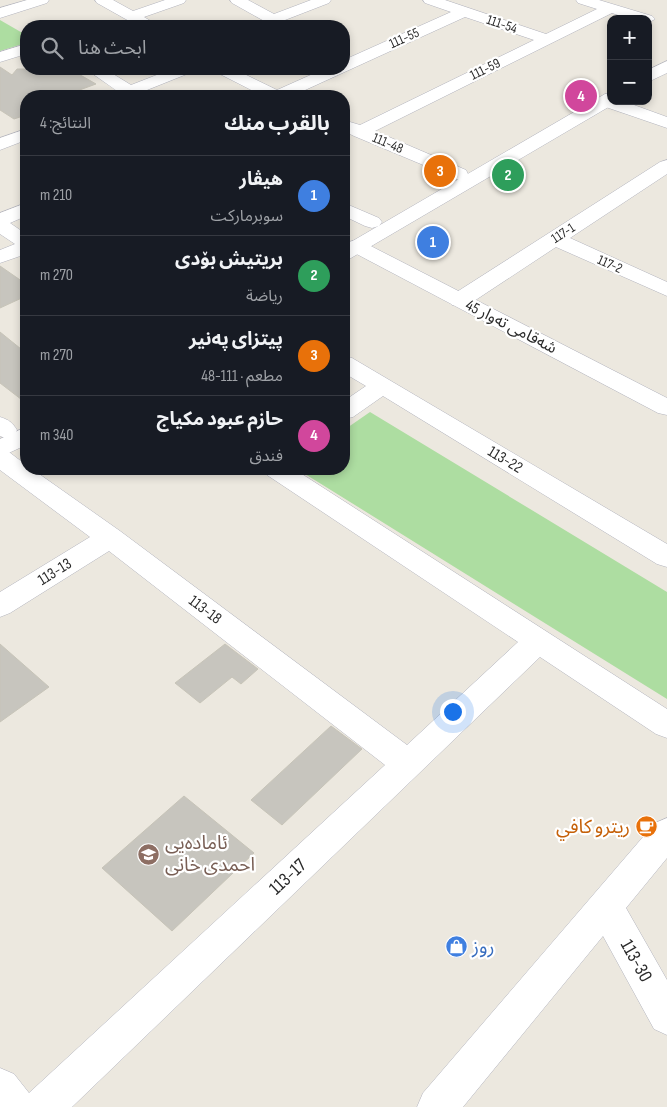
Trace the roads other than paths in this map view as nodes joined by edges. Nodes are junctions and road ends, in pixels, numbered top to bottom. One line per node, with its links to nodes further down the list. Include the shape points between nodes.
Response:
1 (42, 0): 10 (street)
2 (102, 0): 12 (street)
3 (179, 0): 12 (street)
4 (237, 0): 14 (street)
5 (324, 0): 15 (street)
6 (430, 0): 9 (street, 111-54)
7 (583, 0): 8 (street)
8 (611, 8): 11 (street); 17 (street, 111-59)
9 (465, 11): 17 (street, 111-54); 21 (street, 111-55)
10 (2, 13): 16 (street)
11 (634, 15)
12 (133, 16): 13 (street)
13 (139, 20)
14 (274, 20)
15 (285, 20)
16 (19, 22)
17 (546, 39): 37 (street, 111-59)
18 (20, 51): 19 (street)
19 (0, 57)
20 (667, 58): 22 (street)
21 (350, 61)
22 (652, 66)
23 (667, 66): 28 (street)
24 (101, 75): 29 (street)
25 (171, 75): 30 (street)
26 (234, 75): 31 (street)
27 (321, 75): 32 (street, 111-55)
28 (652, 75)
29 (119, 90)
30 (134, 90)
31 (265, 90)
32 (290, 90)
33 (607, 97): 41 (street)
34 (607, 97): 50 (street)
35 (628, 105): 36 (street)
36 (667, 123)
37 (352, 128): 41 (street, 111-48)
38 (20, 137): 39 (street)
39 (0, 145)
40 (667, 166): 47 (street, 117-1)
41 (459, 174): 45 (street)
42 (20, 212): 44 (street)
43 (350, 212): 45 (street)
44 (0, 220)
45 (372, 222): 49 (street)
46 (0, 224): 48 (street)
47 (554, 238): 54 (street, 117-2); 55 (street, 117-1)
48 (20, 240)
49 (350, 244)
50 (350, 245)
51 (350, 247): 55 (street, شەقامی تەوار 45)
52 (20, 248): 53 (street)
53 (0, 258)
54 (667, 290)
55 (460, 300): 59 (street, شەقامی تەوار 45)
56 (350, 367): 57 (street, 113-22)
57 (382, 386): 58 (street); 65 (street, 113-22)
58 (350, 408)
59 (667, 408)
60 (0, 458): 61 (street, 113-18)
61 (20, 473)
62 (23, 475): 64 (street, 113-18)
63 (285, 475): 68 (street)
64 (110, 538): 66 (street, 113-13); 69 (street, 113-18)
65 (667, 557)
66 (0, 606)
67 (534, 646): 69 (street, 113-17)
68 (667, 725)
69 (408, 764): 75 (street, 113-17)
70 (667, 833): 71 (street)
71 (605, 906): 72 (street, 113-30); 76 (street)
72 (667, 1016)
73 (0, 1088): 74 (street)
74 (15, 1107)
75 (43, 1107)
76 (437, 1107)

